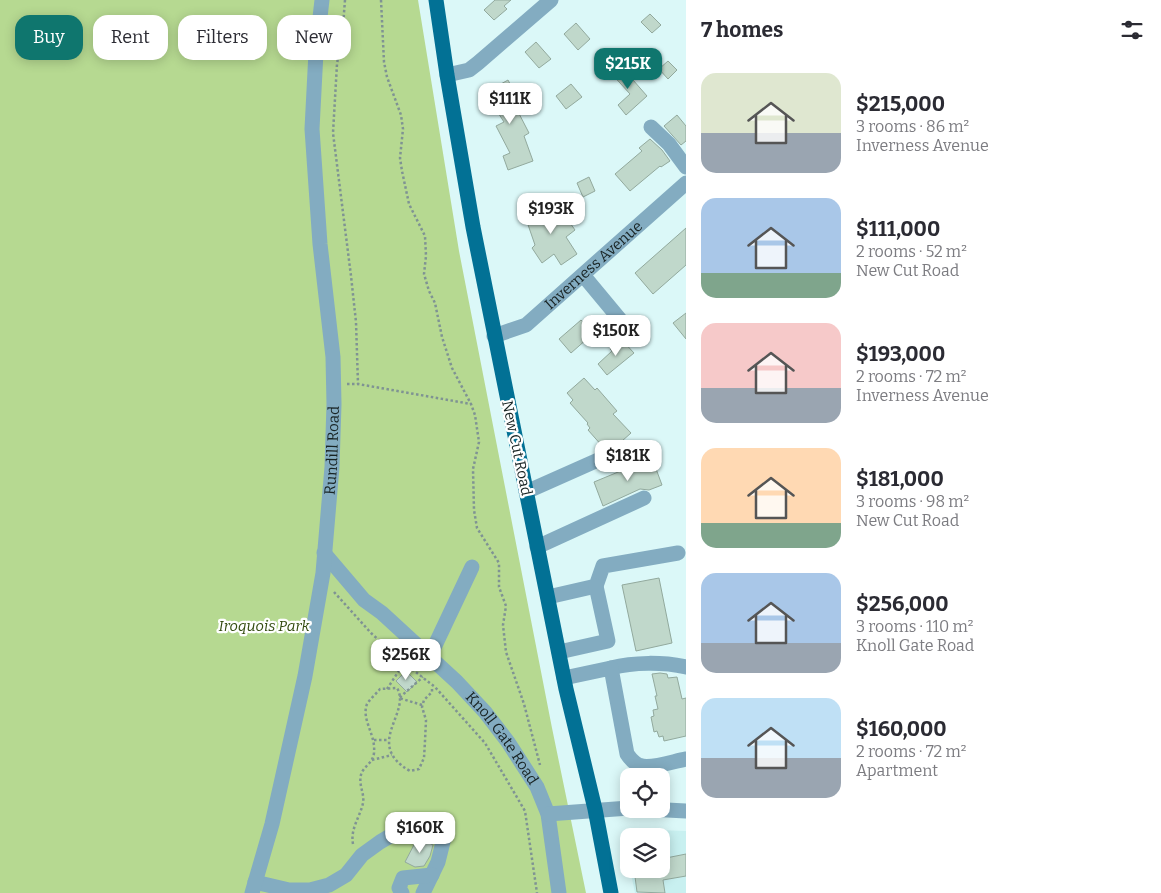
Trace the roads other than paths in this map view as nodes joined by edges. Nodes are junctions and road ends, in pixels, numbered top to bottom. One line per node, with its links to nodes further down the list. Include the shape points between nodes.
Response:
1 (322, 0): 15 (street, Rundill Road, via 312,129 334,394 332,466)
2 (436, 0): 4 (main road, New Cut Road)
3 (551, 0): 4 (street, via 469,70)
4 (447, 75): 10 (main road, New Cut Road)
5 (651, 127): 6 (street)
6 (686, 167)
7 (686, 184): 8 (street, Inverness Avenue)
8 (582, 275): 9 (street); 10 (street, Inverness Avenue, via 526,325)
9 (632, 334)
10 (494, 336): 12 (main road, New Cut Road)
11 (606, 456): 12 (street)
12 (526, 492): 14 (main road, New Cut Road)
13 (644, 498): 14 (street)
14 (538, 548): 19 (main road, New Cut Road)
15 (324, 553): 21 (street, Knoll Gate Road, via 364,600); 32 (street, Rundill Road, via 299,703 272,824)
16 (678, 553): 18 (street, via 603,566)
17 (472, 567): 21 (street)
18 (596, 586): 19 (street); 20 (street, via 608,641)
19 (548, 596): 20 (main road, New Cut Road)
20 (559, 652): 24 (main road, New Cut Road)
21 (430, 656): 30 (street, Knoll Gate Road, via 508,742 537,787)
22 (686, 667): 23 (street, via 626,664)
23 (611, 668): 24 (street); 25 (street, via 627,754 632,761 648,767)
24 (564, 678): 27 (main road, New Cut Road)
25 (686, 759)
26 (620, 808): 27 (street)
27 (595, 809): 30 (street); 36 (main road, New Cut Road)
28 (670, 810): 29 (street)
29 (686, 811)
30 (548, 814): 35 (street, Knoll Gate Road)
31 (432, 875): 32 (street, via 442,842 436,831 402,829 358,859 346,875 329,884 310,890); 33 (street, via 403,878 399,888); 34 (street)
32 (253, 888)
33 (402, 893)
34 (423, 893)
35 (559, 893)
36 (611, 893)

